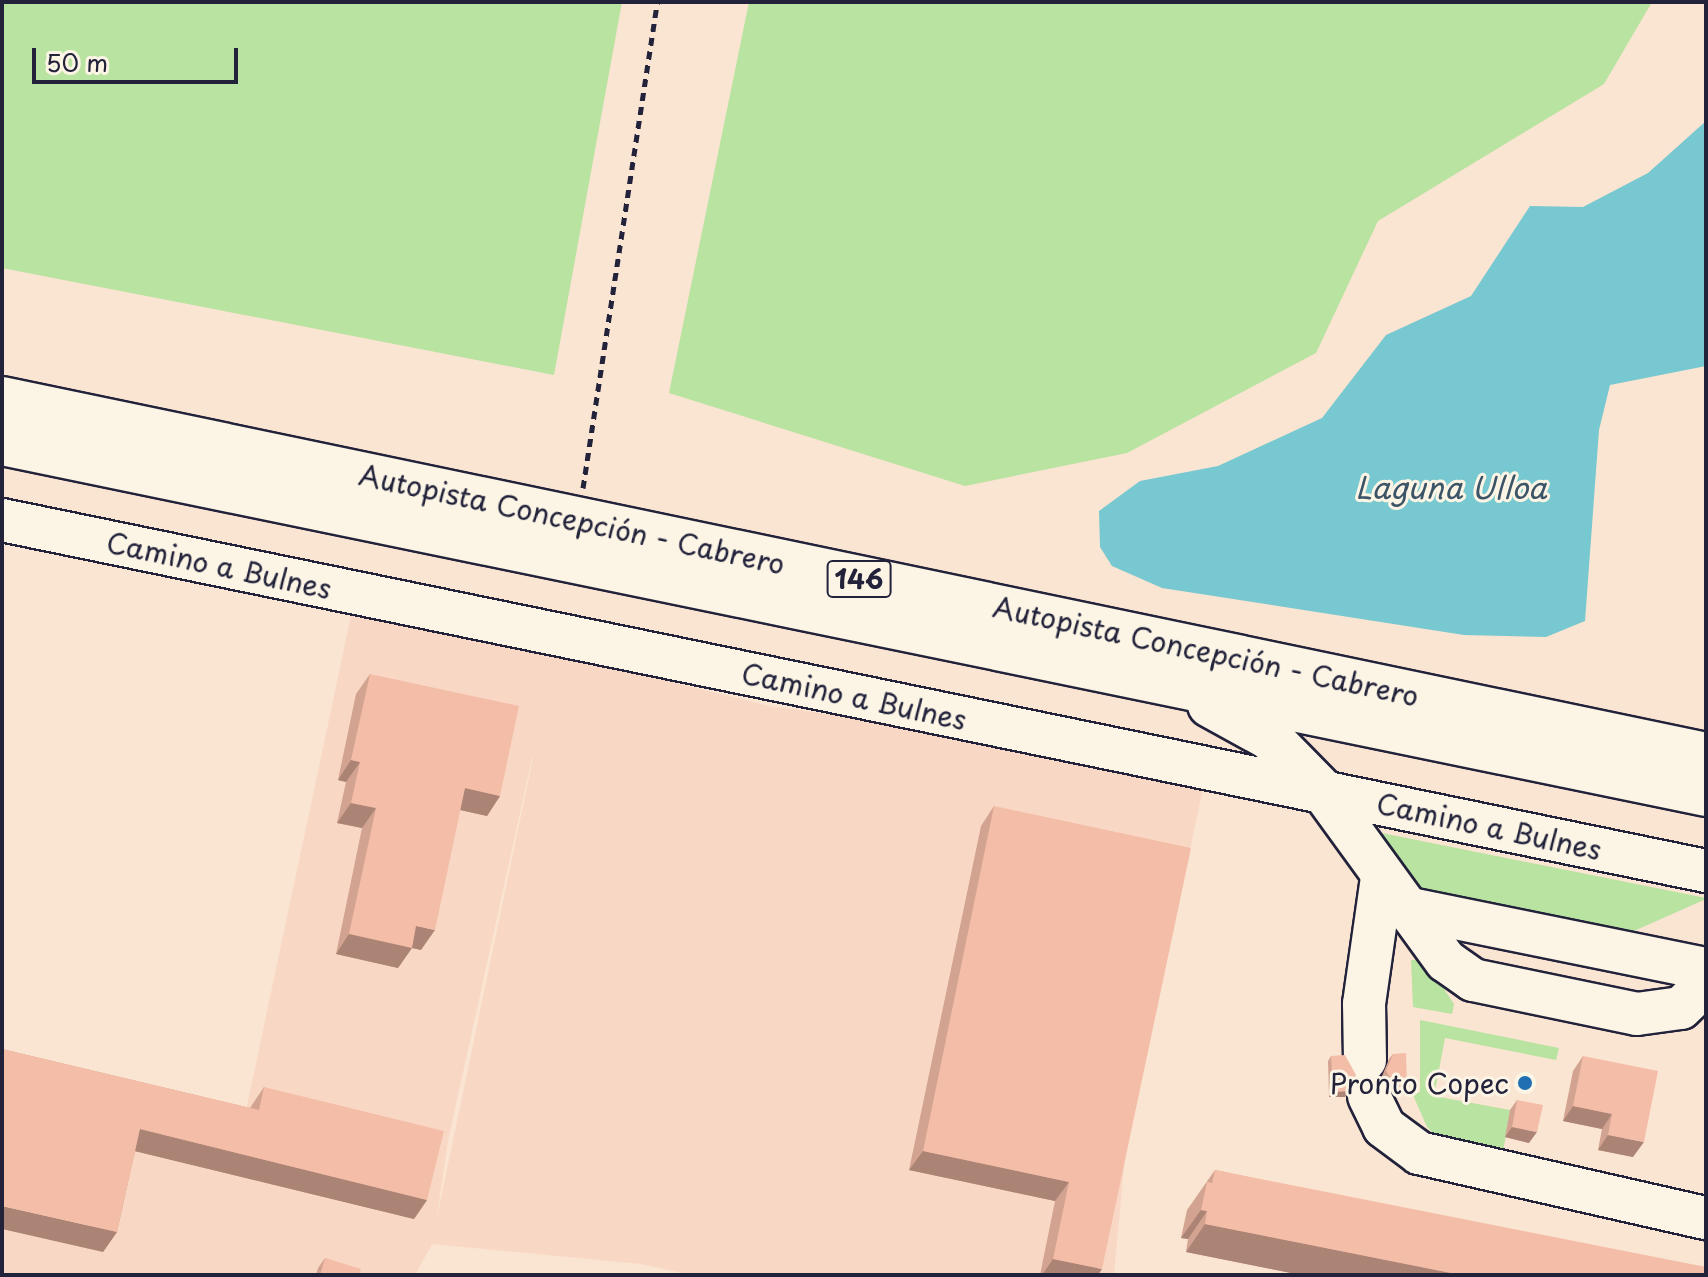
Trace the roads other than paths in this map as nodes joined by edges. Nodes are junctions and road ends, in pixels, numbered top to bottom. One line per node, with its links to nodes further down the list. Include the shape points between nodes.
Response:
1 (2, 399): 5 (highway, Autopista Concepción - Cabrero / 146)
2 (2, 443): 4 (highway, Autopista Concepción - Cabrero / 146)
3 (2, 520): 6 (street, Camino a Bulnes)
4 (1165, 682): 6 (highway, via 1270,738); 7 (highway, Autopista Concepción - Cabrero / 146)
5 (1706, 755)
6 (1323, 792): 8 (street, Camino a Bulnes); 9 (street)
7 (1706, 794)
8 (1706, 871)
9 (1394, 892): 10 (street); 11 (street, via 1446,961 1473,980 1659,1014 1681,1008); 12 (street, via 1364,1004 1367,1078 1384,1127 1419,1153)
10 (1706, 969)
11 (1706, 984)
12 (1706, 1218)

